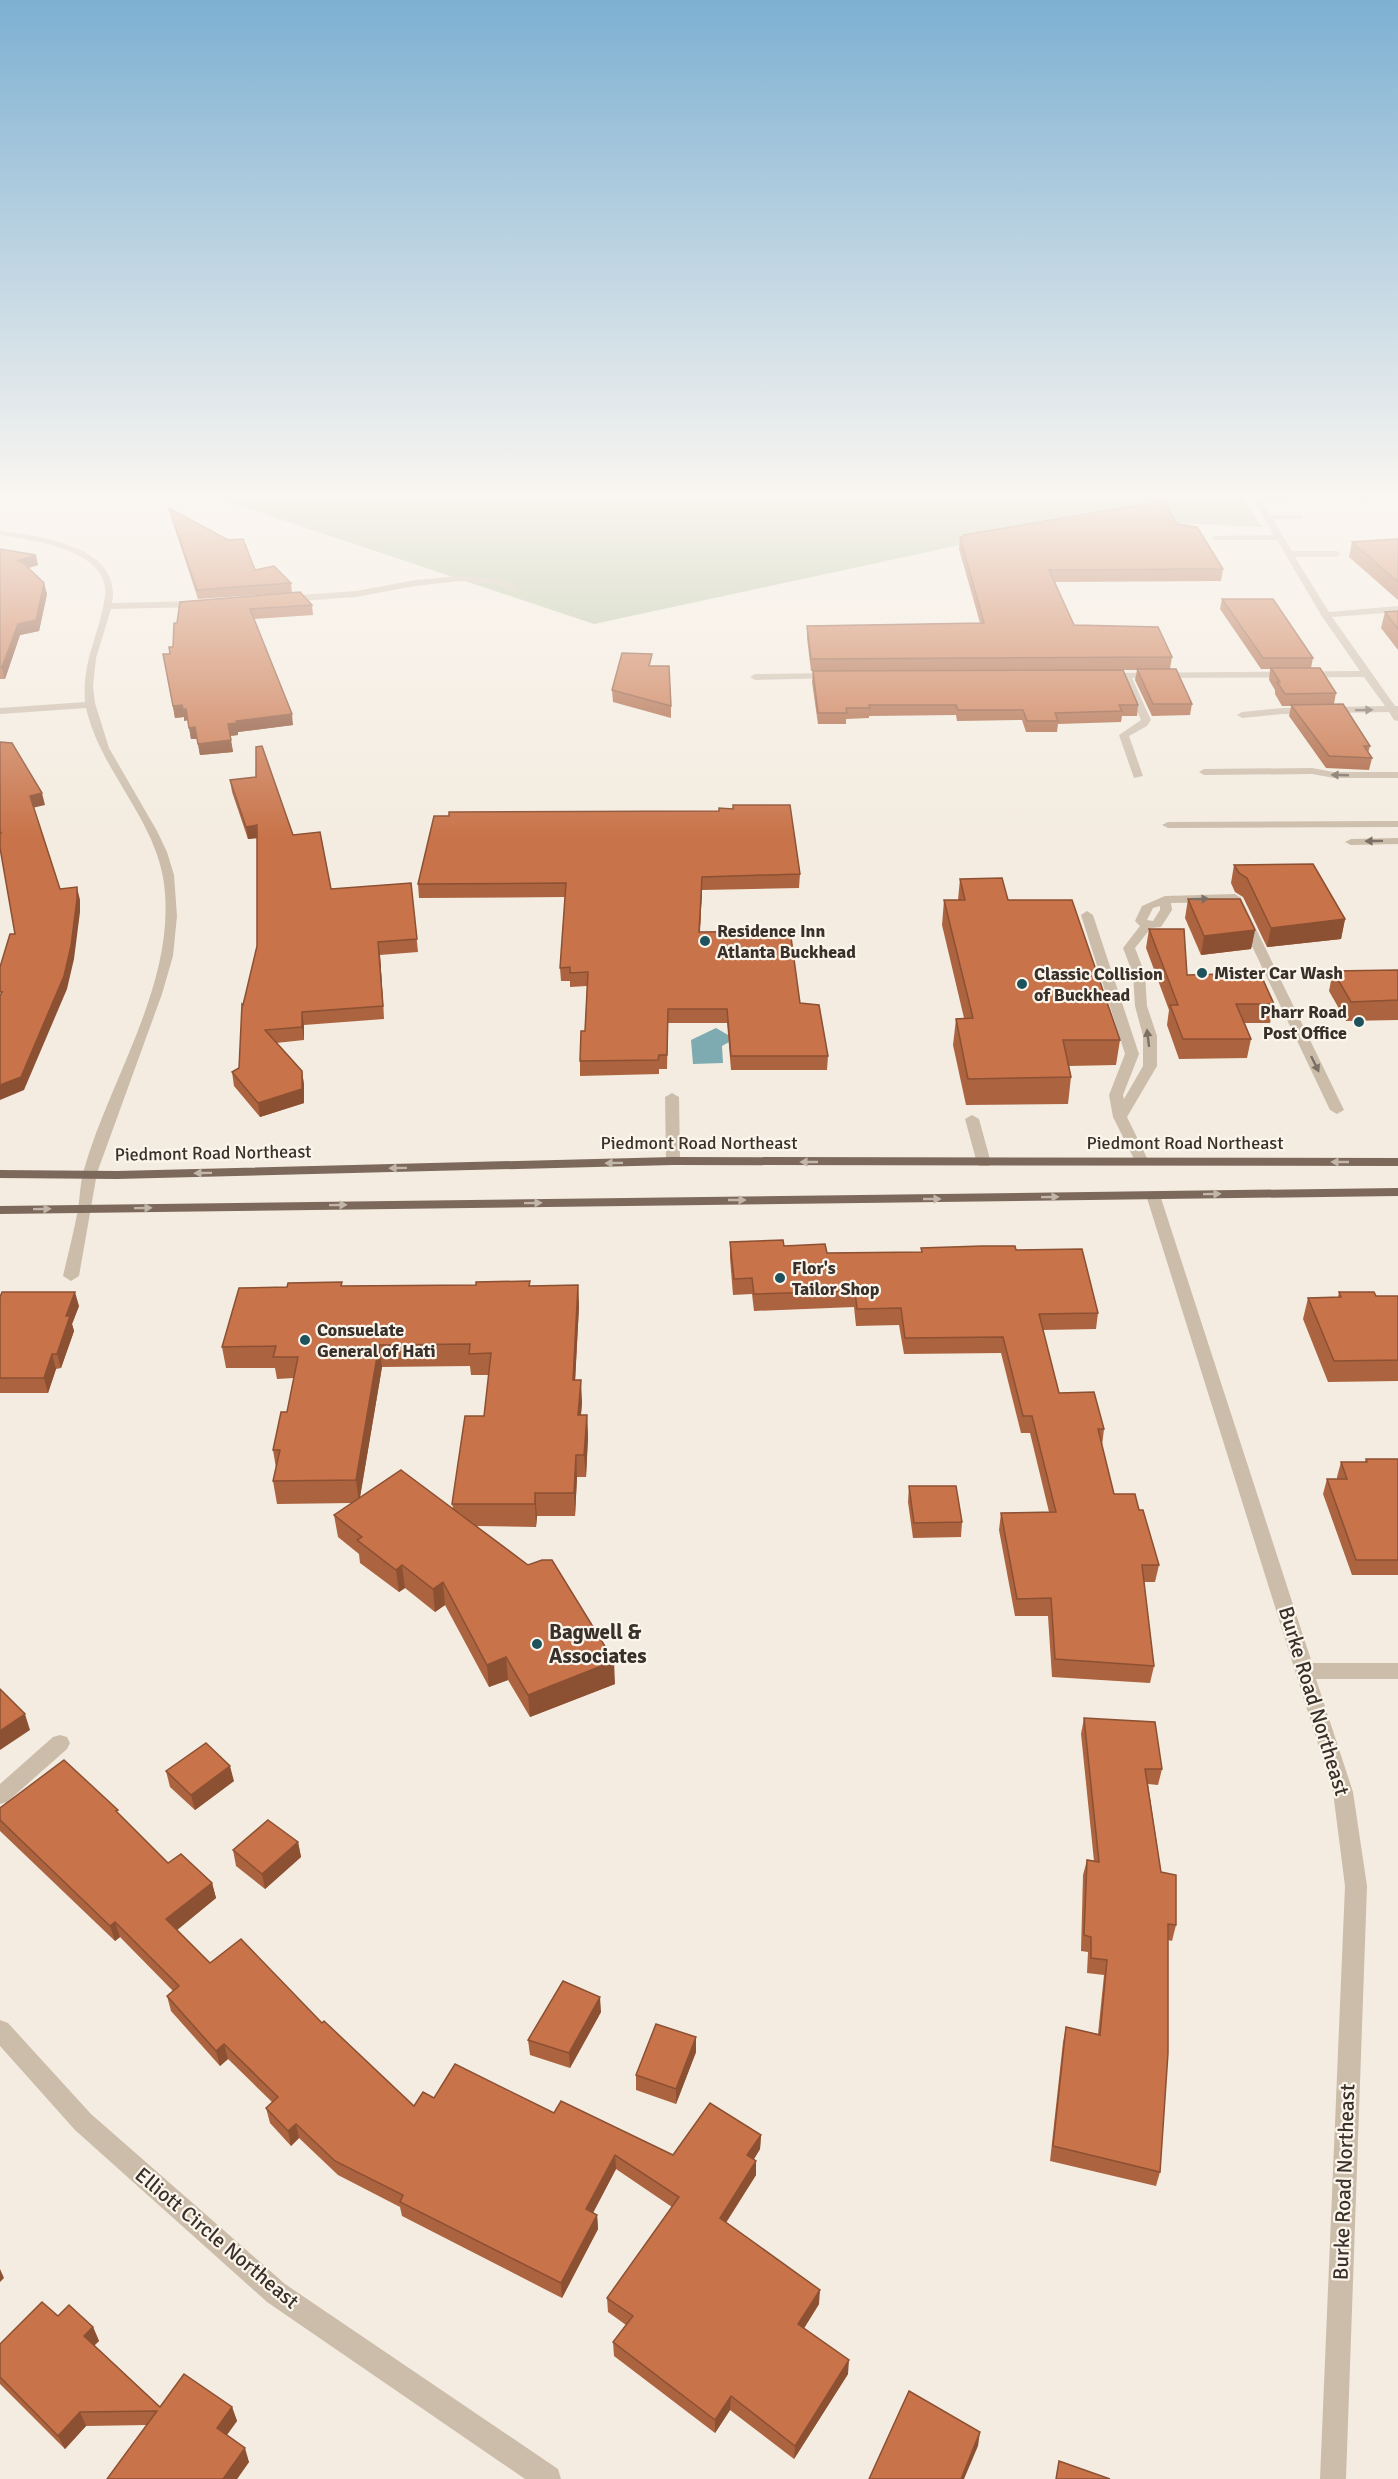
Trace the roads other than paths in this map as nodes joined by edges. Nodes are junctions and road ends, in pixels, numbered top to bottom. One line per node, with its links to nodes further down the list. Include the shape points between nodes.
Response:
1 (106, 606): 10 (street, via 90,658)
2 (1321, 607): 4 (street)
3 (1398, 609): 4 (street)
4 (1326, 615): 5 (street)
5 (1367, 674): 7 (street); 12 (street)
6 (1090, 675): 7 (street)
7 (1126, 675): 16 (street, via 1146,720 1124,735)
8 (839, 676): 9 (street)
9 (755, 677)
10 (90, 705): 11 (street); 31 (street, via 104,748 159,847 172,903 172,936 164,975)
11 (0, 711)
12 (1396, 712): 13 (street, one-way to 12, via 1282,711)
13 (1242, 715)
14 (1204, 772): 15 (street, one-way to 14)
15 (1398, 775)
16 (1138, 776)
17 (1398, 824): 18 (street)
18 (1168, 825)
19 (1398, 841): 20 (street, one-way to 20)
20 (1351, 842)
21 (1087, 915): 24 (street, via 1132,1054 1116,1095)
22 (672, 1097): 26 (street)
23 (1337, 1110): 24 (street, one-way to 23, via 1150,1066 1139,975 1129,948 1147,925 1157,924 1166,910 1165,900 1235,898)
24 (1120, 1117): 28 (street)
25 (972, 1119): 27 (street)
26 (673, 1161): 27 (main road, Piedmont Road Northeast, one-way to 26); 31 (main road, Piedmont Road Northeast, one-way to 31)
27 (984, 1162): 28 (main road, Piedmont Road Northeast)
28 (1142, 1162): 29 (main road, Piedmont Road Northeast, one-way to 28)
29 (1398, 1162)
30 (0, 1174): 31 (main road, Piedmont Road Northeast)
31 (90, 1175): 34 (street)
32 (1398, 1192): 33 (main road, one-way to 32)
33 (1153, 1195): 34 (main road, one-way to 33); 37 (street, Burke Road Northeast)
34 (85, 1209): 35 (main road, one-way to 34); 36 (street)
35 (0, 1210)
36 (71, 1276)
37 (1306, 1671): 38 (street); 43 (street, Burke Road Northeast, via 1343,1792 1356,1886)
38 (1398, 1671)
39 (60, 1743): 40 (street)
40 (0, 1796)
41 (0, 2030): 42 (street, Elliott Circle Northeast, via 83,2122 276,2293)
42 (548, 2479)
43 (1333, 2479)

